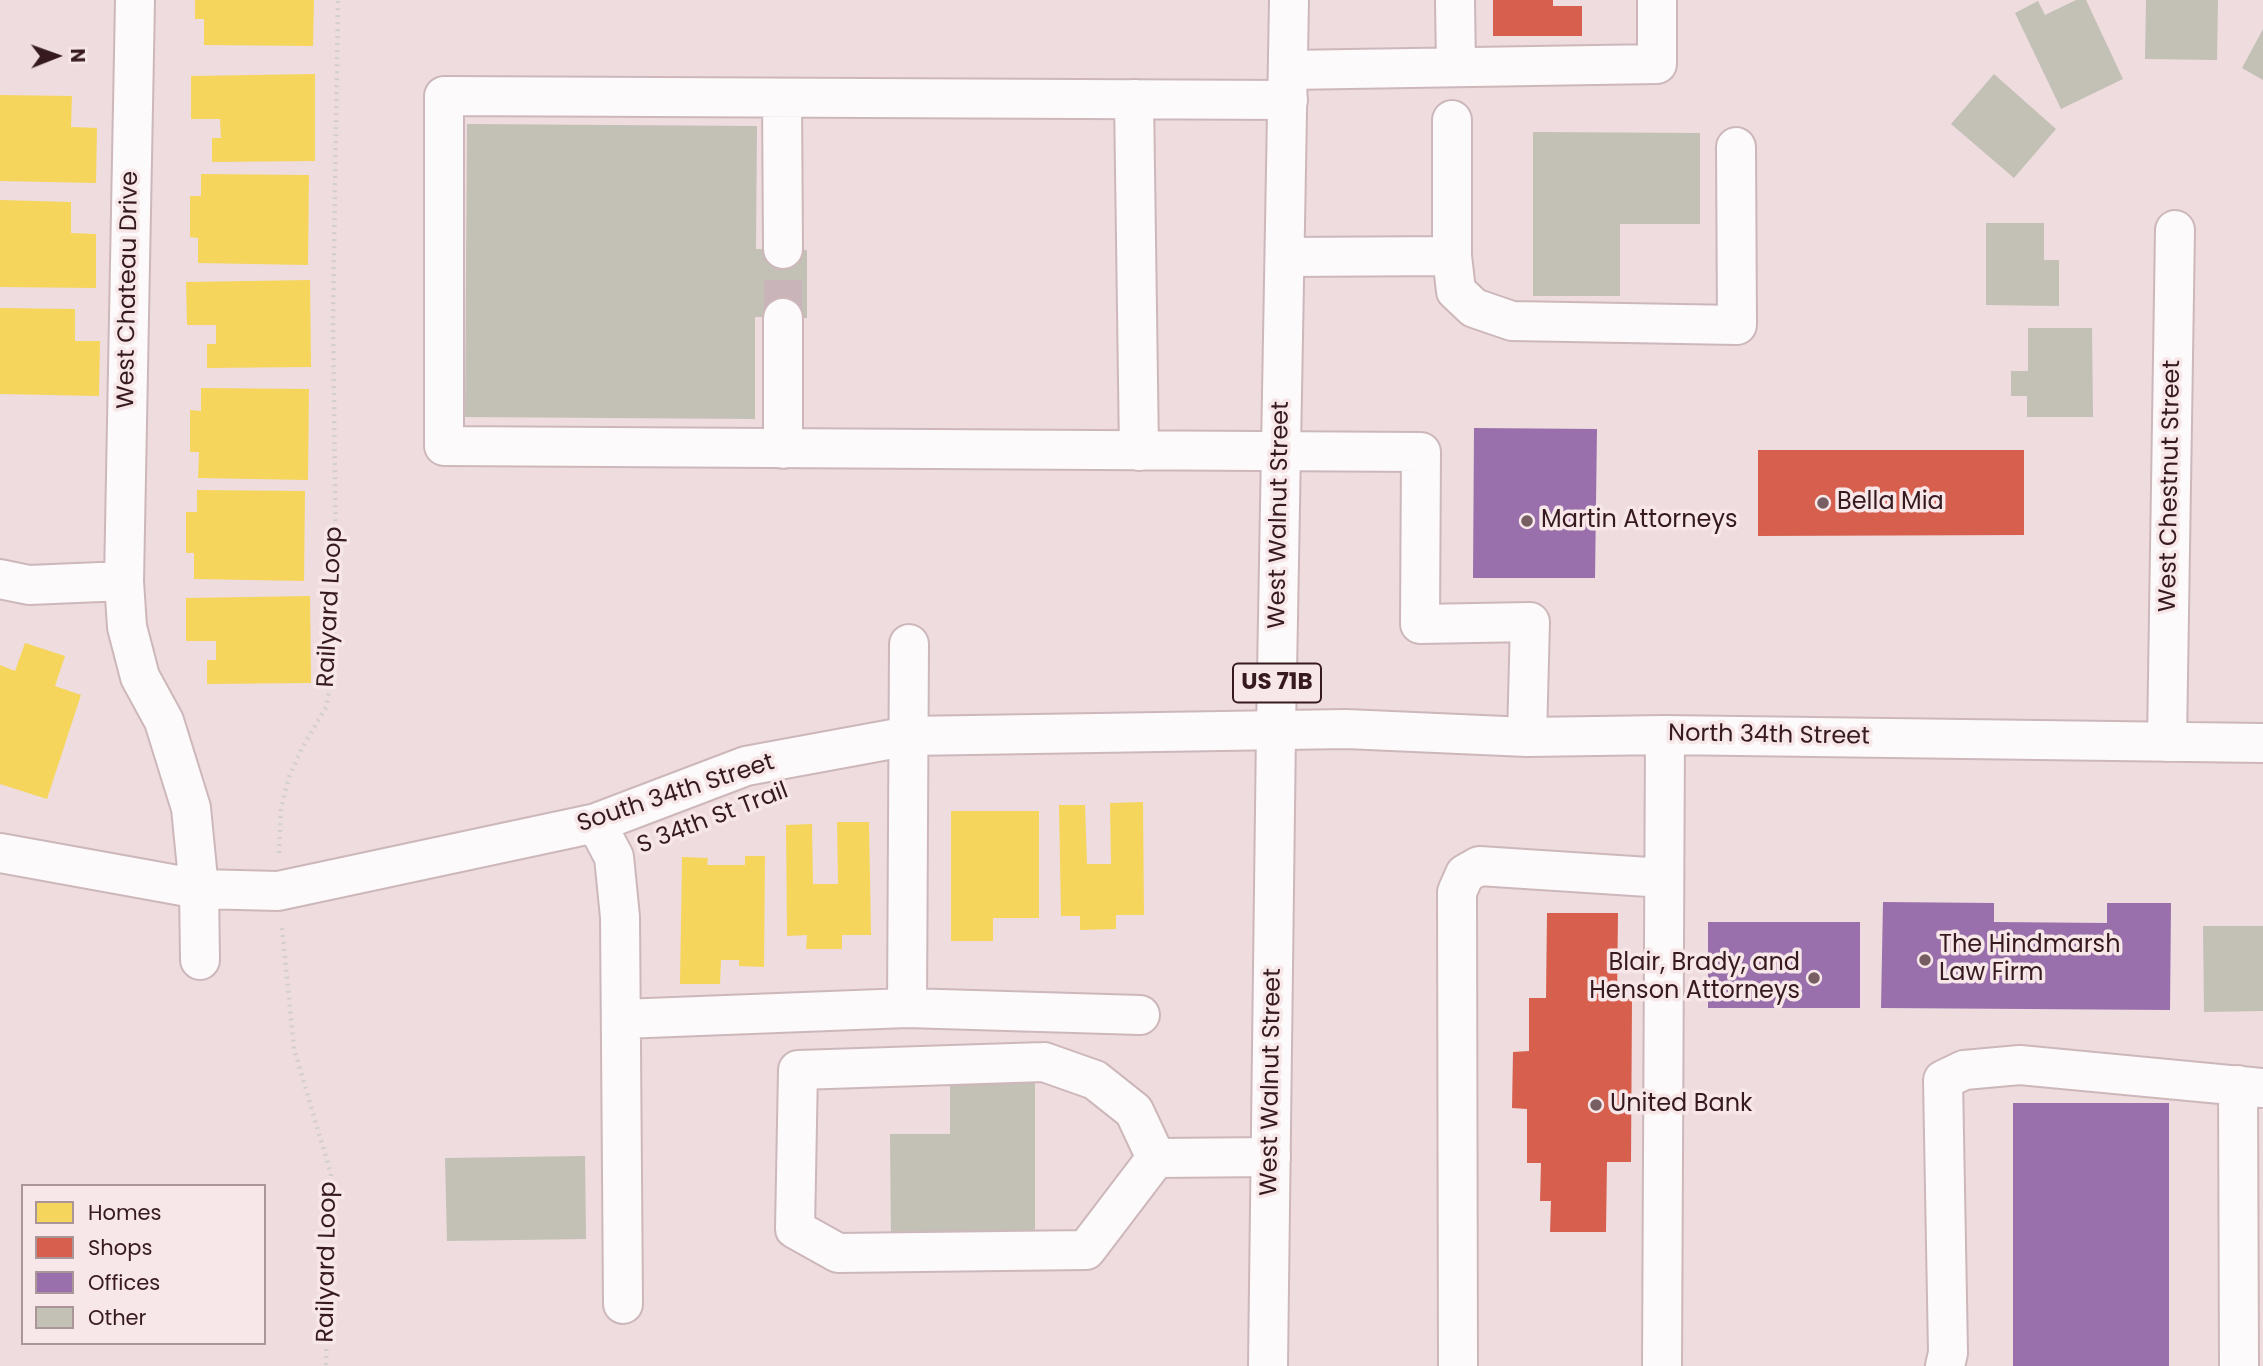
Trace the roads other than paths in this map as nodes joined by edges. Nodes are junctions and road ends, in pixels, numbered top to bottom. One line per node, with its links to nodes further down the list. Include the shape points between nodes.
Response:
1 (135, 0): 20 (street, West Chateau Drive)
2 (1289, 0): 6 (street, West Walnut Street / US 71B)
3 (1455, 0): 5 (street)
4 (1657, 0): 5 (street, via 1657,64)
5 (1456, 67): 6 (street)
6 (1288, 85): 8 (street); 14 (street, West Walnut Street / US 71B)
7 (782, 97): 8 (street); 12 (street); 16 (street, via 444,96 444,446)
8 (1134, 99): 17 (street)
9 (1452, 120): 13 (street)
10 (1736, 147): 13 (street, via 1737,325 1512,321 1474,308 1456,290)
11 (2175, 230): 26 (street, West Chestnut Street)
12 (783, 249)
13 (1452, 256): 14 (street)
14 (1285, 257): 18 (street, West Walnut Street / US 71B)
15 (783, 318): 16 (street)
16 (783, 449): 17 (street)
17 (1139, 451): 18 (street)
18 (1282, 452): 22 (street, West Walnut Street / US 71B); 25 (street, via 1421,452 1420,624 1530,622)
19 (0, 579): 20 (street, via 29,585)
20 (124, 581): 31 (street, West Chateau Drive, via 127,627 140,677 164,721 191,808)
21 (909, 644): 24 (street)
22 (1276, 730): 24 (street, South 34th Street); 25 (street, North 34th Street); 37 (street, West Walnut Street / US 71B)
23 (1665, 735): 25 (street, North 34th Street); 26 (street, North 34th Street); 30 (street)
24 (909, 736): 28 (street, South 34th Street, via 746,766); 33 (street)
25 (1527, 737)
26 (2167, 742): 27 (street, North 34th Street)
27 (2263, 743)
28 (596, 823): 31 (street, South 34th Street, via 278,891); 35 (street, via 614,857)
29 (0, 853): 31 (street, South 34th Street)
30 (1664, 878): 41 (street, via 1479,866 1465,874 1457,892); 42 (street)
31 (199, 889): 32 (street, West Chateau Drive)
32 (200, 960)
33 (907, 1008): 34 (street); 35 (street)
34 (1140, 1014)
35 (622, 1019): 39 (street)
36 (2251, 1086): 43 (street, via 2020,1065 1964,1070 1943,1080); 44 (street)
37 (1271, 1157): 38 (street); 40 (street, West Walnut Street / US 71B)
38 (1156, 1158): 38 (street, via 1134,1111 1095,1080 1044,1062 798,1070 795,1229 838,1253 1086,1251)
39 (623, 1304)
40 (1268, 1366)
41 (1458, 1366)
42 (1662, 1366)
43 (1945, 1366)
44 (2239, 1366)

